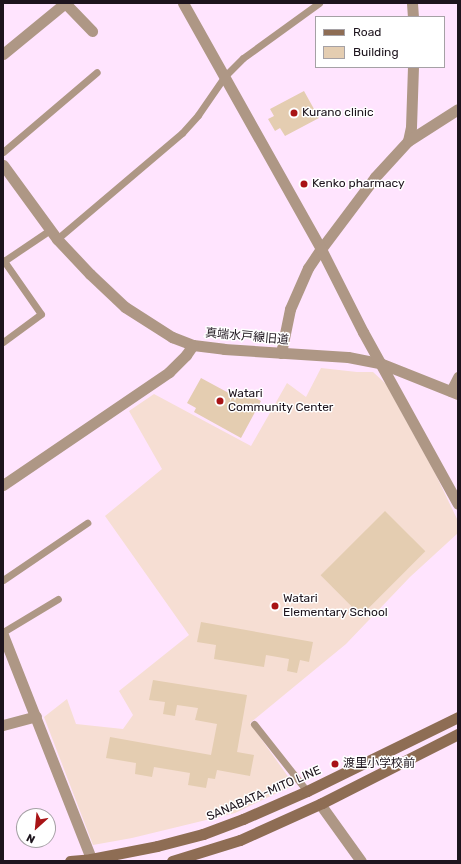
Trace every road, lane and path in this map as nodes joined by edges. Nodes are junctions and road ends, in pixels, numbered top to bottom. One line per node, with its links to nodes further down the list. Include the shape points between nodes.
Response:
1 (183, 3): 9 (street)
2 (319, 3): 9 (lane, via 243,58)
3 (412, 3): 4 (street)
4 (413, 16)
5 (92, 31): 6 (street, via 65,3)
6 (3, 54)
7 (413, 68): 11 (street, via 411,127)
8 (97, 72): 12 (lane)
9 (225, 76): 14 (lane, via 198,115 182,132); 15 (street)
10 (458, 109): 11 (street)
11 (408, 141): 15 (street, via 375,177)
12 (3, 152)
13 (3, 165): 14 (street)
14 (54, 235): 16 (lane, via 4,261 41,314); 17 (street, via 124,307 172,338)
15 (321, 249): 18 (street, via 308,268 290,309); 19 (street)
16 (3, 342)
17 (193, 345): 18 (street, 真端水戸線旧道); 23 (street, 真端水戸線旧道, via 169,372)
18 (281, 353): 19 (street, 真端水戸線旧道, via 348,357)
19 (380, 363): 21 (street, 真端水戸線旧道); 22 (street)
20 (458, 377): 21 (street)
21 (455, 392)
22 (446, 482): 24 (street); 25 (street)
23 (3, 485)
24 (458, 489)
25 (458, 504)
26 (87, 523): 27 (lane)
27 (3, 580)
28 (58, 599): 29 (lane)
29 (3, 634): 30 (street)
30 (36, 716): 33 (street); 37 (street)
31 (458, 717): 35 (main road, SANABATA-MITO LINE)
32 (254, 724): 35 (lane)
33 (3, 726)
34 (458, 734): 36 (main road)
35 (307, 791): 37 (main road, SANABATA-MITO LINE, via 203,834)
36 (320, 804): 39 (main road, via 240,840); 40 (street)
37 (92, 860): 38 (main road, SANABATA-MITO LINE)
38 (70, 861)
39 (172, 861)
40 (361, 861)

